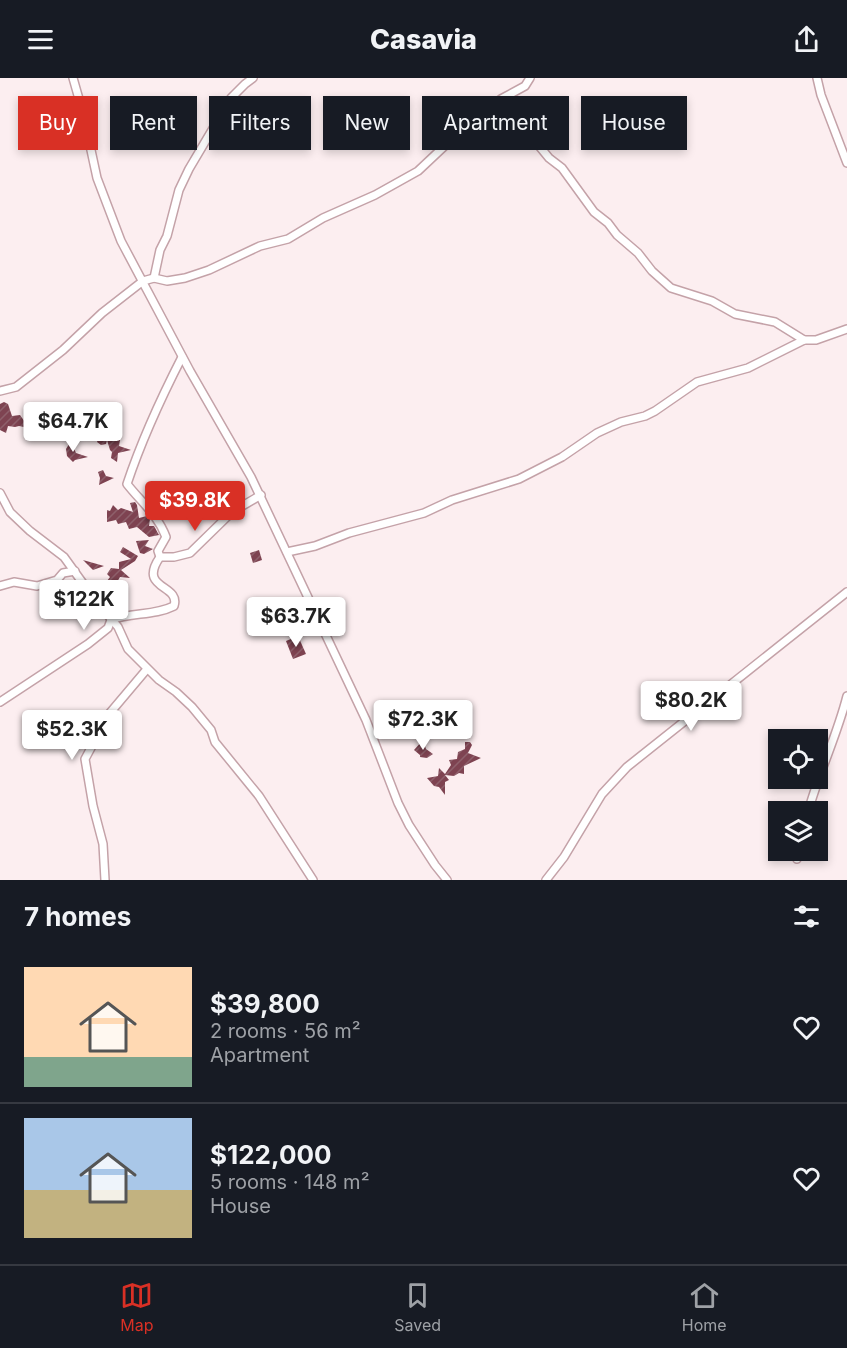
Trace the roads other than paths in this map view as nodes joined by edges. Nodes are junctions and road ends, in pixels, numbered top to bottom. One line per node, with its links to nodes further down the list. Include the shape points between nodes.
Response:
1 (73, 78): 10 (street, via 96,177 121,241)
2 (253, 78): 9 (street, via 231,98 189,169 179,190)
3 (530, 78): 5 (street, via 525,86)
4 (817, 78): 8 (street)
5 (508, 96)
6 (440, 150): 9 (street, via 418,171 288,239 185,278)
7 (542, 150): 12 (street, via 562,168 594,212 671,288 712,301 735,314 775,322)
8 (847, 163)
9 (154, 278): 10 (street)
10 (143, 281): 13 (street); 14 (street, via 16,387)
11 (847, 329): 12 (street)
12 (804, 340): 17 (street, via 748,368 698,382 655,411 597,433 519,479 424,513)
13 (182, 357): 16 (street); 18 (street, via 158,404 127,484 161,525 165,537 158,551)
14 (0, 391)
15 (0, 493): 19 (street, via 10,512)
16 (261, 495): 17 (street); 18 (street, via 232,512 190,553)
17 (286, 552): 29 (street, via 366,720 402,810)
18 (160, 557): 22 (street, via 153,576 174,594 174,606)
19 (75, 571): 20 (street, via 37,586 14,582); 22 (street)
20 (0, 586)
21 (847, 592): 30 (street, via 627,767 602,794)
22 (111, 620): 23 (street, via 128,649); 25 (street, via 108,628 88,644)
23 (147, 669): 27 (street, via 110,714 84,759 103,844); 28 (street, via 176,692 211,730 215,742 259,796)
24 (847, 696): 26 (street)
25 (0, 702)
26 (811, 801)
27 (105, 880)
28 (313, 880)
29 (447, 880)
30 (546, 880)

